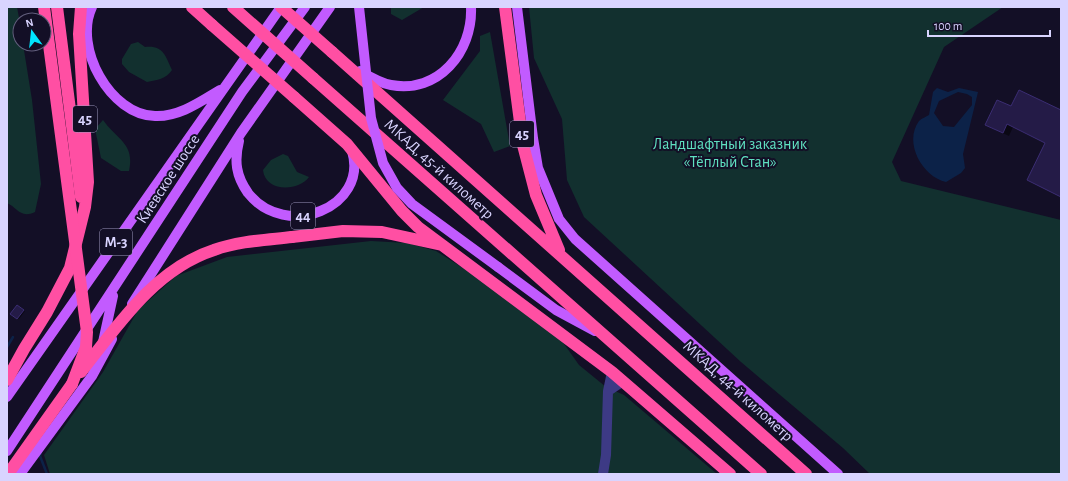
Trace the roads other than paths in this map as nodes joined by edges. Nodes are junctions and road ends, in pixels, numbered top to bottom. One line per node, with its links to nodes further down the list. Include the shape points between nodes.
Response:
1 (44, 7): 28 (highway, bridge, via 87,332 86,347)
2 (57, 7): 18 (highway, via 81,187)
3 (81, 7): 18 (highway, 45, via 79,34 88,182)
4 (92, 7): 15 (main road, via 87,33 95,65 109,90 117,100 130,109 142,114 168,116 201,102)
5 (192, 7): 17 (highway, bridge)
6 (233, 7): 23 (highway, МКАД, 45-й километр, bridge)
7 (281, 7): 14 (highway, МКАД, 45-й километр, bridge); 15 (main road, Киевское шоссе / М-3)
8 (305, 7): 21 (main road, Киевское шоссе / М-3, via 242,92)
9 (330, 7): 16 (main road)
10 (359, 7): 23 (main road, bridge, via 371,118 383,163 397,188 412,204 556,310)
11 (471, 7): 14 (main road, via 470,28 459,55 448,69 430,81 404,87 390,85 375,80)
12 (505, 7): 20 (highway, 45, via 523,145 536,195)
13 (517, 7): 38 (main road, via 538,168 559,219 575,239)
14 (333, 53): 20 (highway, МКАД, 45-й километр)
15 (225, 87): 30 (main road, Киевское шоссе / М-3)
16 (241, 133): 17 (main road, 44, via 235,166 239,178 253,199 264,208 288,217 318,212 331,206 342,196 351,184 355,172); 24 (main road, via 143,285)
17 (352, 151): 19 (highway, via 402,211)
18 (79, 230): 26 (highway, via 70,268)
19 (446, 246): 25 (highway); 28 (highway, bridge, via 382,232 343,232 246,242 214,250 186,262 164,276 118,325)
20 (561, 255): 22 (highway, МКАД, 45-й километр)
21 (115, 289): 24 (main road); 31 (main road, Киевское шоссе / М-3)
22 (648, 332): 37 (highway, МКАД, 44-й километр)
23 (606, 337): 36 (highway, МКАД, 45-й километр)
24 (99, 362): 33 (main road, via 92,376)
25 (612, 372): 27 (highway); 29 (lane)
26 (7, 380)
27 (623, 381): 29 (lane); 35 (highway)
28 (72, 384): 32 (highway)
29 (608, 391): 34 (lane)
30 (7, 397)
31 (7, 451)
32 (8, 474)
33 (20, 474)
34 (603, 474)
35 (730, 474)
36 (761, 474)
37 (806, 474)
38 (838, 474)

